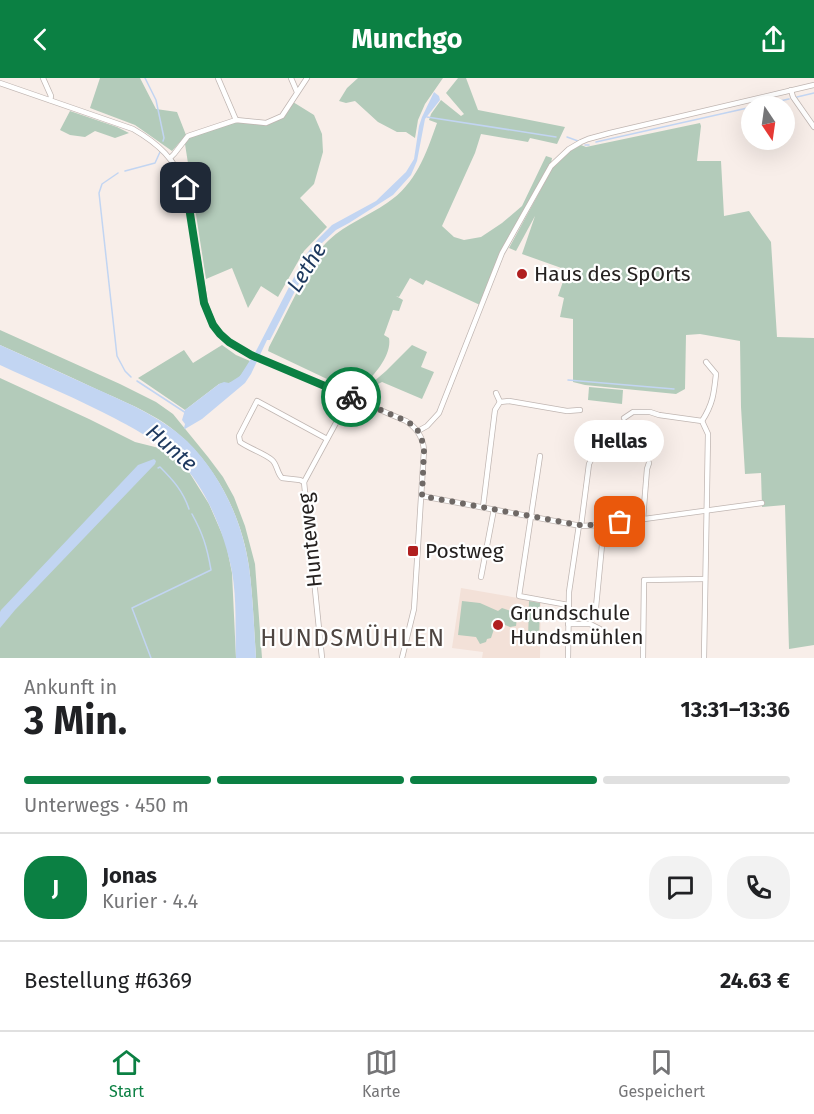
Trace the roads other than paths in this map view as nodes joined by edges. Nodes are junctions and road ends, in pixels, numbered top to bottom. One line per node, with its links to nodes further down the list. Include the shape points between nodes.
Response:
1 (43, 78): 9 (street)
2 (218, 78): 10 (street)
3 (291, 78): 8 (street)
4 (307, 78): 8 (street)
5 (0, 83): 9 (street)
6 (814, 85): 7 (street)
7 (791, 90): 11 (street); 20 (street, via 588,139 569,149 551,166 502,254 439,413)
8 (297, 93): 10 (street, via 282,116 266,123)
9 (50, 100): 12 (street, via 133,129)
10 (236, 120): 12 (street, via 188,136)
11 (814, 128)
12 (170, 158): 15 (street, via 187,192 202,290 210,318 220,334 261,360)
13 (706, 362): 19 (street, via 716,374 714,398)
14 (496, 393): 16 (street)
15 (350, 397): 20 (street, via 406,421); 21 (street, Hunteweg)
16 (500, 402): 17 (street); 28 (street, via 495,410)
17 (580, 410)
18 (624, 418): 19 (street, via 633,412 650,412)
19 (702, 421): 30 (street, via 708,434)
20 (418, 431): 26 (street, via 424,450)
21 (327, 439): 25 (street, Hunteweg); 25 (street, via 257,401 238,436 240,442 272,460 282,478)
22 (540, 456): 31 (street)
23 (592, 459): 34 (street)
24 (649, 463): 32 (street)
25 (304, 482): 41 (street, Hunteweg)
26 (422, 496): 28 (street); 42 (street, via 414,609)
27 (762, 503): 30 (street)
28 (483, 507): 29 (street)
29 (494, 509): 31 (street); 35 (street)
30 (706, 511): 32 (street); 36 (street)
31 (530, 516): 34 (street); 37 (street, via 519,596)
32 (643, 519): 33 (street)
33 (604, 524): 34 (street); 38 (street)
34 (580, 525): 37 (street)
35 (481, 577)
36 (705, 579): 44 (street, via 644,580); 45 (street)
37 (568, 605): 39 (street)
38 (596, 607)
39 (568, 624): 40 (street); 43 (street)
40 (600, 628)
41 (322, 658)
42 (402, 658)
43 (568, 658)
44 (643, 658)
45 (704, 658)

